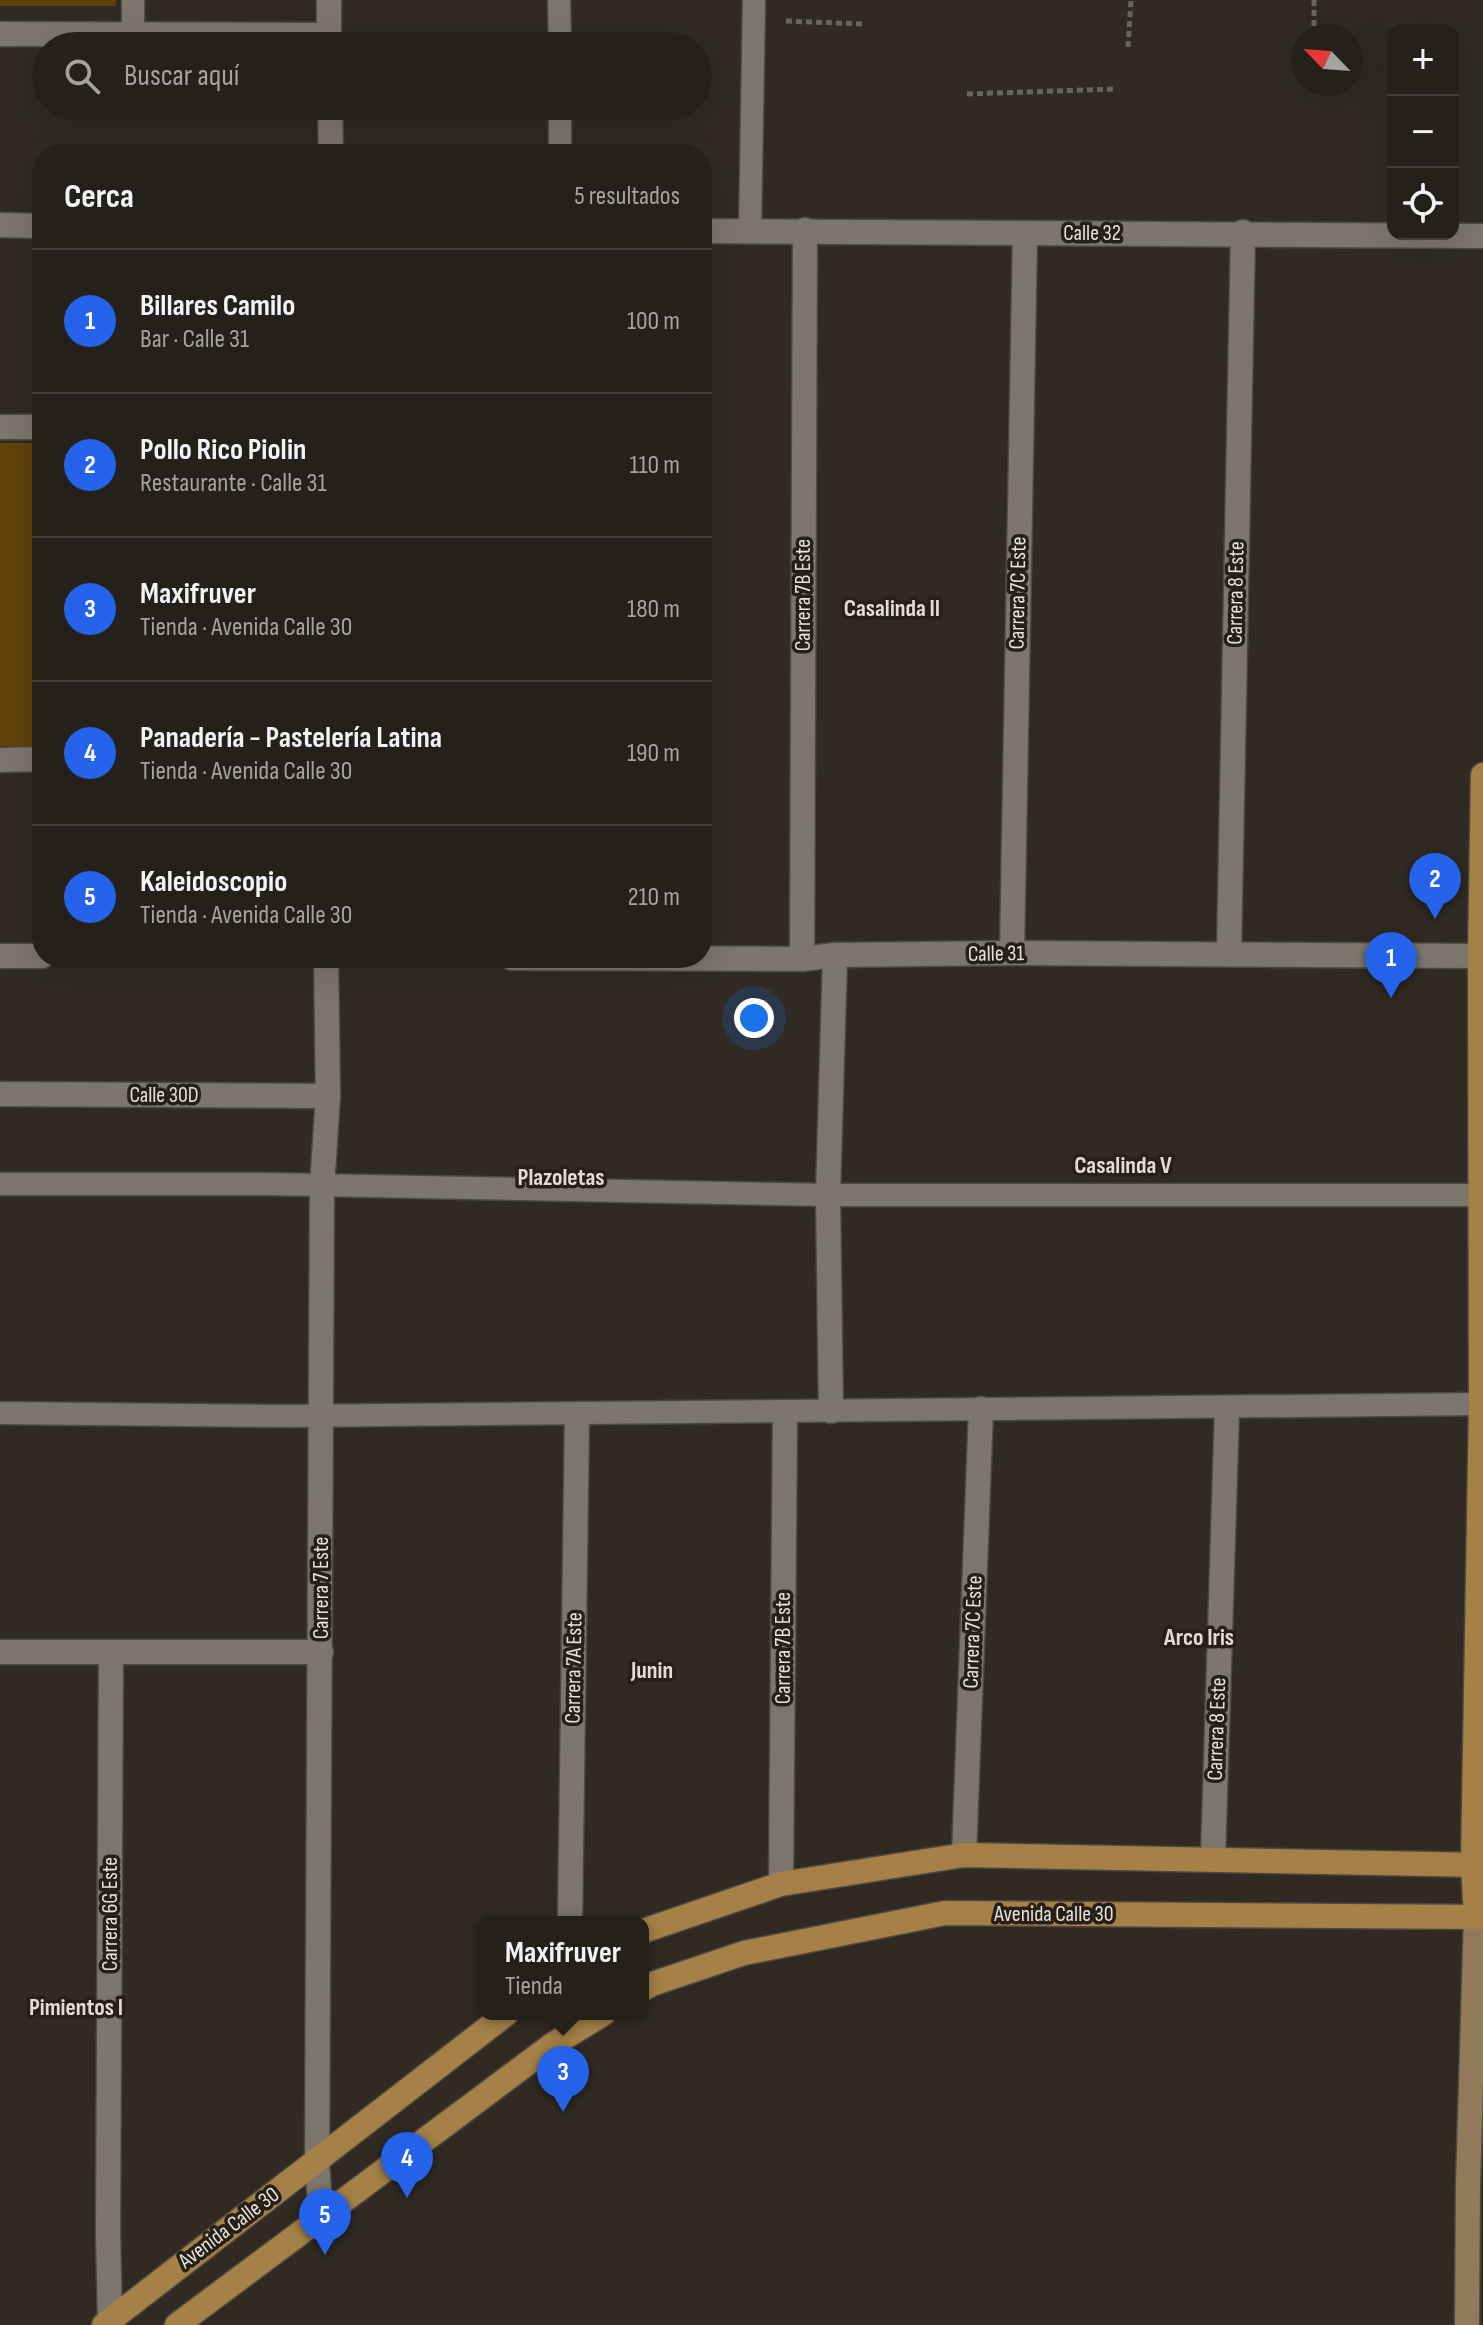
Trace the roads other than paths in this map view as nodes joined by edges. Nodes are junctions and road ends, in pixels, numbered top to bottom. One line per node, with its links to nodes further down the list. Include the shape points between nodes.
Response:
1 (133, 0): 5 (lane)
2 (329, 0): 6 (street)
3 (559, 0): 7 (lane)
4 (753, 10): 16 (lane)
5 (133, 32)
6 (329, 32)
7 (560, 32)
8 (0, 34): 9 (street)
9 (32, 34)
10 (330, 120): 12 (street)
11 (560, 120): 13 (lane)
12 (331, 144)
13 (560, 144)
14 (0, 225): 15 (street)
15 (32, 226)
16 (750, 230): 17 (street, Calle 32); 18 (street, Calle 32)
17 (805, 230): 20 (street, Calle 32); 34 (street, Carrera 7B Este)
18 (712, 231)
19 (1243, 232): 20 (street, Calle 32); 21 (street, Calle 32); 28 (street, Carrera 8 Este)
20 (1025, 233): 27 (street, Carrera 7C Este)
21 (1483, 236)
22 (0, 427): 23 (street)
23 (32, 427)
24 (32, 759): 25 (street)
25 (0, 760)
26 (1483, 775): 32 (main road)
27 (1012, 953): 28 (street, Calle 31); 29 (street, Calle 31)
28 (1229, 953): 32 (street, Calle 31)
29 (835, 955): 34 (street, Calle 31); 40 (street)
30 (0, 956): 31 (street)
31 (32, 956)
32 (1480, 956): 41 (main road)
33 (712, 959): 34 (street, Calle 31)
34 (802, 959)
35 (326, 968): 37 (street, Carrera 7 Este)
36 (0, 1094): 37 (street, Calle 30D)
37 (328, 1096): 39 (street, Carrera 7 Este)
38 (0, 1184): 39 (lane)
39 (322, 1187): 40 (lane); 49 (street, Carrera 7 Este)
40 (828, 1195): 41 (lane); 45 (street)
41 (1481, 1195): 42 (main road)
42 (1481, 1404): 43 (lane); 55 (main road)
43 (1227, 1408): 44 (lane); 54 (street, Carrera 8 Este)
44 (981, 1409): 45 (lane); 53 (street, Carrera 7C Este)
45 (831, 1411): 46 (lane)
46 (785, 1412): 48 (lane); 56 (street, Carrera 7B Este)
47 (0, 1413): 49 (lane)
48 (577, 1414): 49 (lane); 57 (street, Carrera 7A Este)
49 (322, 1416): 52 (street, Carrera 7 Este)
50 (0, 1652): 51 (street)
51 (111, 1652): 52 (street); 66 (street, Carrera 6G Este)
52 (321, 1652): 64 (street, Carrera 7 Este)
53 (964, 1855): 54 (main road); 56 (main road)
54 (1213, 1858): 55 (main road)
55 (1478, 1865): 58 (main road)
56 (781, 1884): 59 (main road)
57 (570, 1916)
58 (1480, 1917): 60 (main road, Avenida Calle 30, via 945,1913 744,1953); 63 (main road)
59 (649, 1929)
60 (649, 1986)
61 (498, 2020): 64 (main road, Avenida Calle 30)
62 (593, 2020): 65 (main road, via 552,2045)
63 (1477, 2077): 68 (main road)
64 (317, 2162): 65 (street, Carrera 7 Este); 66 (main road, Avenida Calle 30)
65 (321, 2219): 67 (main road)
66 (107, 2323)
67 (177, 2325)
68 (1467, 2325)

